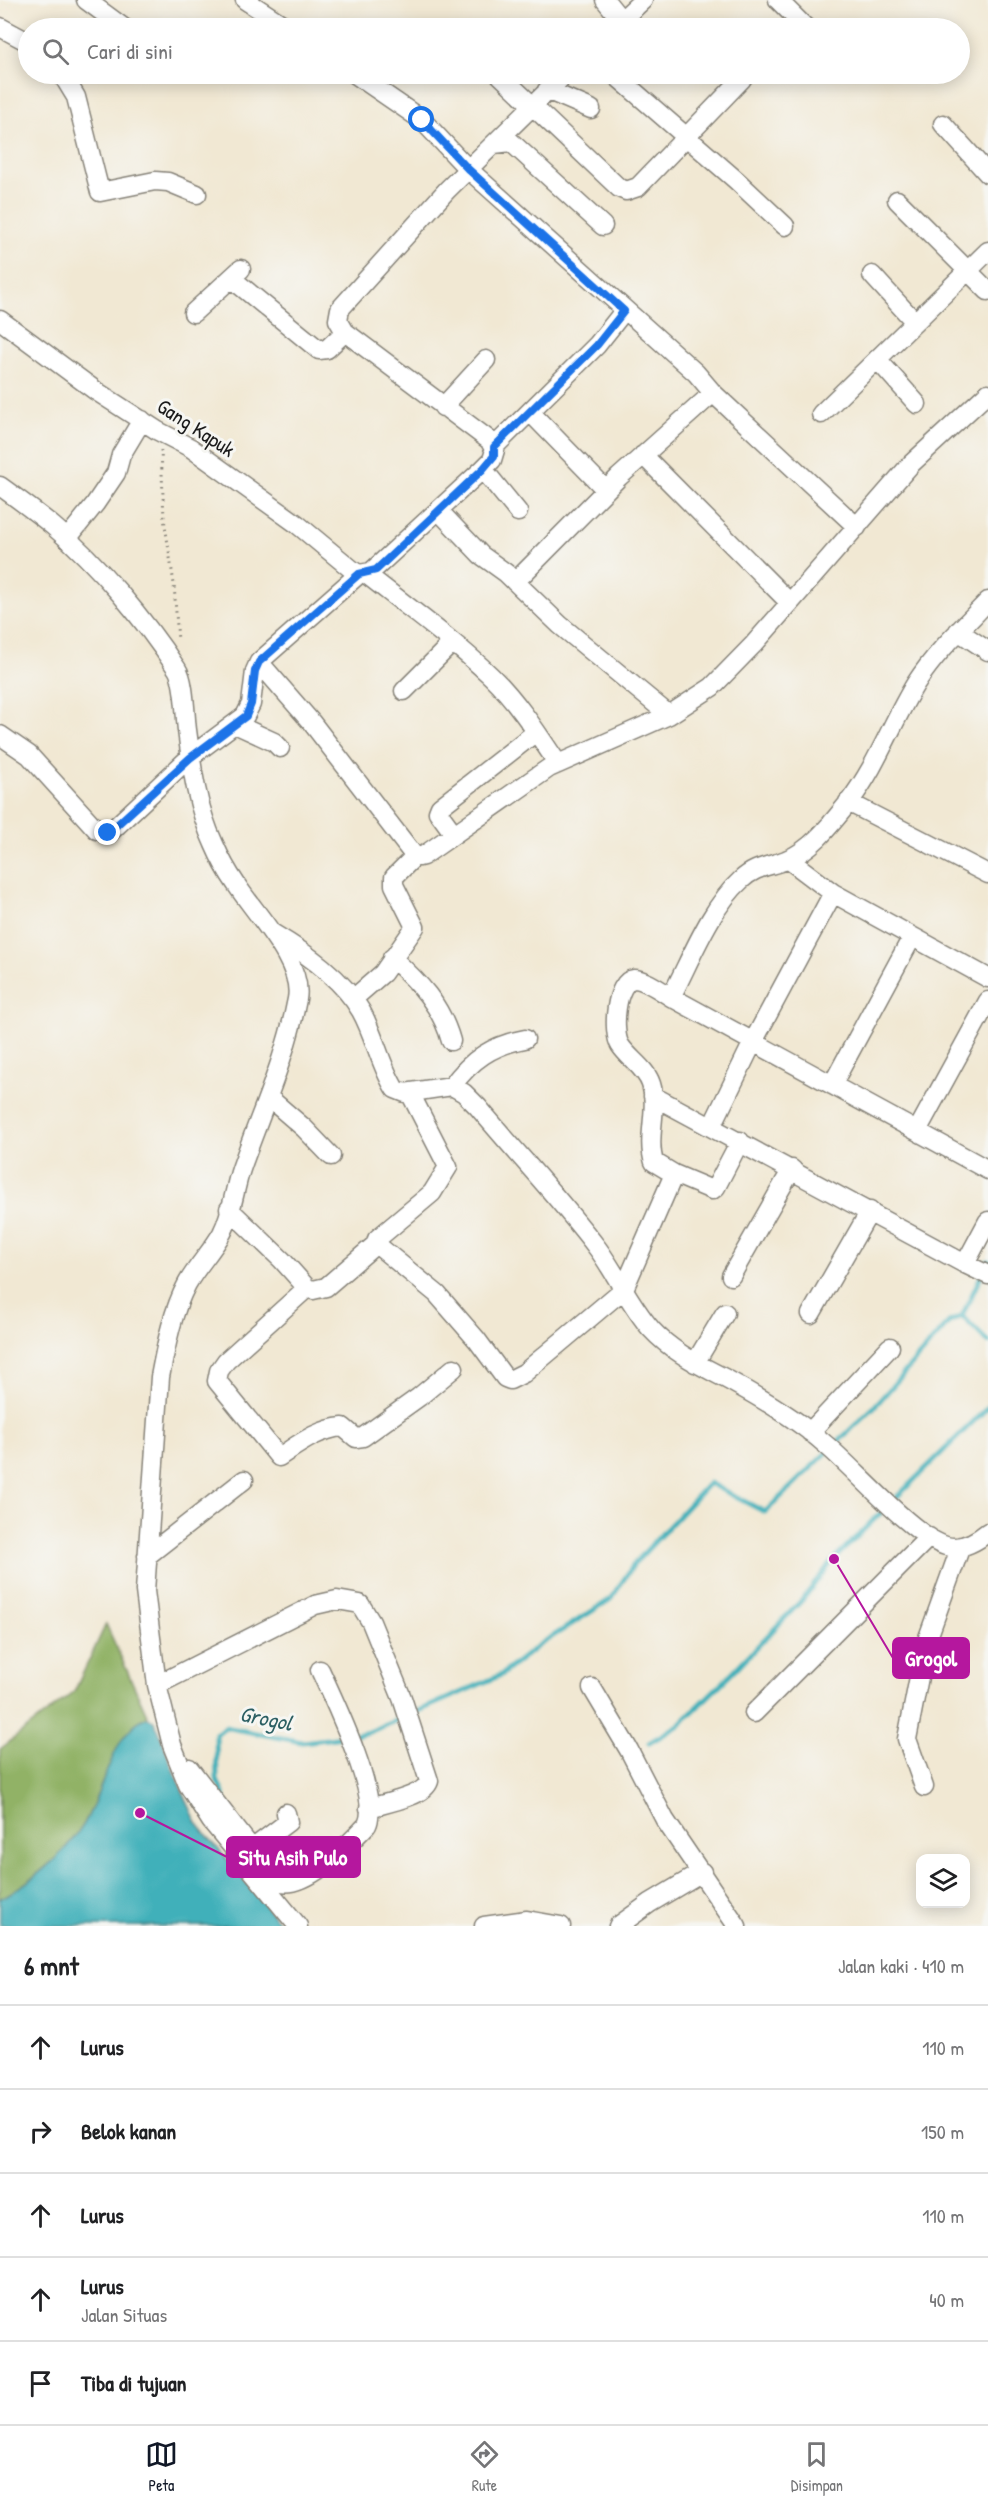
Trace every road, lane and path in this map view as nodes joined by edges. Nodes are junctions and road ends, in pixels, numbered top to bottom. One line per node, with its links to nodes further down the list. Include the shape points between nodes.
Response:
1 (86, 0): 6 (street)
2 (245, 0): 7 (street)
3 (605, 0): 8 (street)
4 (643, 0): 9 (street)
5 (778, 0): 10 (street)
6 (110, 18)
7 (273, 18)
8 (614, 18)
9 (625, 18)
10 (796, 18)
11 (0, 27): 12 (street)
12 (18, 37)
13 (68, 84): 27 (street, via 76,97 100,192 155,181)
14 (370, 84): 25 (street, via 422,120)
15 (509, 84): 20 (street)
16 (554, 84): 19 (street)
17 (625, 84): 23 (street)
18 (737, 84): 23 (street)
19 (547, 90): 20 (street); 21 (street)
20 (531, 105): 23 (street, via 626,191 638,187); 24 (street)
21 (591, 109)
22 (943, 124): 26 (street)
23 (686, 137): 30 (street)
24 (494, 144): 25 (street); 29 (street, via 511,142)
25 (468, 169): 35 (street); 39 (street, via 345,302 338,320)
26 (988, 174)
27 (197, 194)
28 (897, 200): 32 (street)
29 (603, 226)
30 (785, 226)
31 (988, 251): 32 (street)
32 (967, 271): 34 (street); 38 (street)
33 (872, 275): 38 (street)
34 (988, 291)
35 (624, 311): 42 (street, via 696,373); 46 (street, via 597,345)
36 (193, 313): 39 (street, via 236,274 319,350 327,349)
37 (0, 320): 48 (street, Gang Kapuk)
38 (915, 322): 40 (street)
39 (345, 332): 45 (street)
40 (877, 359): 44 (street); 47 (street)
41 (486, 360): 45 (street)
42 (713, 393): 51 (street); 57 (street)
43 (988, 393): 57 (street, via 918,456)
44 (917, 404)
45 (443, 407): 50 (street)
46 (530, 412): 50 (street); 54 (street)
47 (821, 414)
48 (142, 420): 49 (street, Gang Kapuk); 58 (street, via 121,455 116,473)
49 (158, 431): 59 (street, Gang Kapuk, via 191,448); 67 (path, via 178,625)
50 (494, 447): 52 (street, via 494,456)
51 (643, 455): 54 (street); 62 (street)
52 (483, 469): 55 (street); 56 (street)
53 (0, 486): 58 (street)
54 (606, 490): 60 (street)
55 (438, 510): 59 (street, via 382,564); 60 (street, via 481,555)
56 (518, 512)
57 (856, 527): 62 (street)
58 (67, 539): 67 (street, via 119,592)
59 (363, 574): 64 (street, Gang Kapuk); 66 (street)
60 (515, 582): 69 (street)
61 (988, 602): 63 (street)
62 (790, 603): 69 (street, via 711,687)
63 (958, 632): 65 (street); 76 (street, via 917,682 869,772)
64 (452, 643): 68 (street); 71 (street, Gang Kapuk, via 492,677)
65 (988, 651)
66 (259, 662): 70 (street, via 249,710); 78 (street, via 312,723)
67 (179, 672): 74 (street)
68 (404, 691)
69 (669, 716): 75 (street)
70 (236, 724): 73 (street); 74 (street)
71 (536, 732): 75 (street, Gang Kapuk); 77 (street, via 440,807 438,812)
72 (0, 735): 74 (street, via 29,755 103,833 114,830)
73 (280, 748)
74 (190, 758): 82 (street, via 210,837 235,884)
75 (558, 764): 77 (street)
76 (848, 802): 79 (street, via 820,837); 80 (street)
77 (453, 834): 78 (street, via 426,854)
78 (415, 856): 84 (street, via 394,877 394,885 415,927)
79 (788, 859): 81 (street); 86 (street, via 758,868 732,889)
80 (988, 874)
81 (833, 893): 83 (street); 91 (street)
82 (268, 930): 87 (street, via 315,962); 96 (street, via 290,963 298,987)
83 (912, 937): 85 (street); 93 (street)
84 (392, 958): 87 (street, via 378,978); 90 (street, via 430,996 447,1025)
85 (988, 978)
86 (671, 996): 91 (street); 95 (street, via 631,980 623,987 617,1008 617,1038 648,1077)
87 (353, 999): 94 (street, via 393,1084 399,1092)
88 (988, 1001): 98 (street)
89 (525, 1039): 92 (street, via 487,1051)
90 (451, 1041)
91 (753, 1042): 93 (street); 97 (street)
92 (452, 1086): 94 (street); 111 (street, via 478,1107 604,1257)
93 (832, 1086): 98 (street)
94 (410, 1093): 107 (street, via 448,1167 432,1193)
95 (653, 1096): 97 (street); 103 (street, via 653,1158 657,1165)
96 (268, 1097): 100 (street); 104 (street)
97 (712, 1126): 99 (street)
98 (917, 1131): 102 (street)
99 (740, 1141): 101 (street); 103 (street, via 713,1190)
100 (331, 1156)
101 (792, 1169): 105 (street); 109 (street)
102 (988, 1170)
103 (674, 1174): 111 (street)
104 (230, 1209): 110 (street); 122 (street, via 221,1235 187,1285 165,1350)
105 (870, 1211): 108 (street); 113 (street)
106 (988, 1221): 108 (street)
107 (376, 1244): 110 (street, via 326,1287); 111 (street, via 437,1294 510,1380 524,1373)
108 (979, 1271)
109 (731, 1276)
110 (307, 1288): 116 (street, via 225,1361 217,1381 279,1457 332,1428 343,1427 356,1438 363,1437)
111 (624, 1288): 115 (street, via 650,1328)
112 (725, 1313): 115 (street)
113 (811, 1314)
114 (890, 1347): 117 (street)
115 (696, 1363): 117 (street, via 753,1394)
116 (454, 1368)
117 (817, 1437): 120 (street)
118 (244, 1480): 122 (street)
119 (988, 1532): 121 (street)
120 (929, 1537): 121 (street, via 946,1546); 126 (street)
121 (961, 1546): 128 (street, via 925,1646 907,1739)
122 (147, 1556): 124 (street, via 145,1591)
123 (320, 1670): 129 (street, via 349,1734)
124 (157, 1685): 127 (street); 129 (street, via 315,1605 337,1600 360,1604 402,1698 429,1781 418,1793)
125 (592, 1688): 132 (street, via 665,1820)
126 (754, 1713)
127 (172, 1745): 131 (street); 133 (street, via 181,1770 211,1821)
128 (924, 1787)
129 (369, 1808): 131 (street, via 367,1825 337,1855 292,1882 281,1882)
130 (286, 1813): 131 (street, via 288,1822)
131 (252, 1849)
132 (702, 1872): 136 (street); 137 (street)
133 (298, 1926)
134 (484, 1926): 135 (street, via 527,1920)
135 (561, 1926)
136 (618, 1926)
137 (737, 1926)

